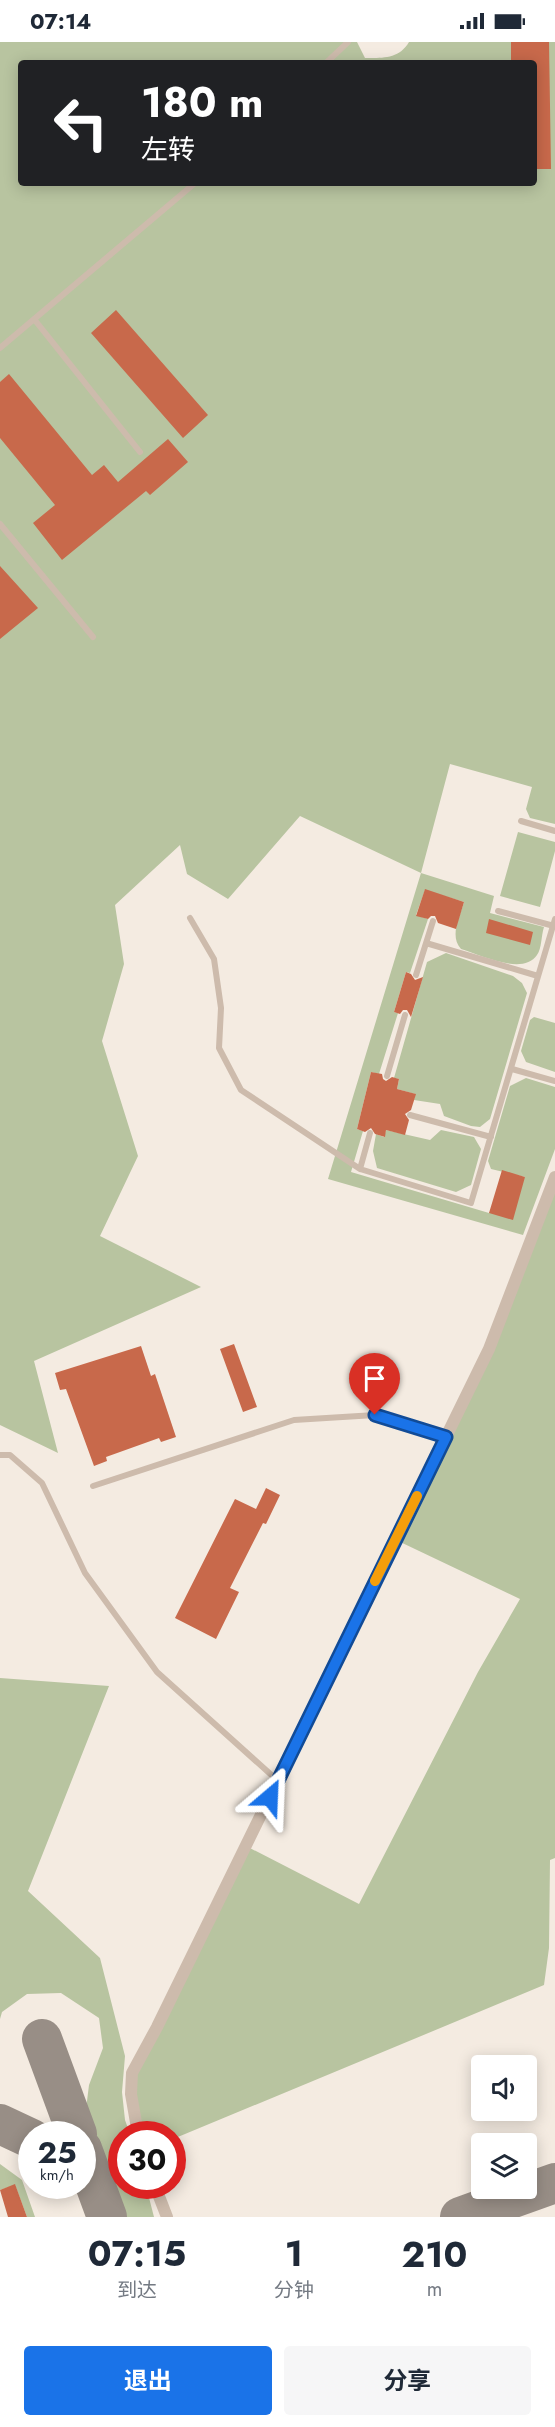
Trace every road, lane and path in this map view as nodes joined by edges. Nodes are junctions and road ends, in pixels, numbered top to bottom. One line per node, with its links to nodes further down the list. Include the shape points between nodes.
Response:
1 (348, 42): 2 (lane)
2 (329, 60)
3 (191, 186): 4 (lane)
4 (34, 319): 5 (lane); 6 (lane)
5 (0, 348)
6 (140, 452)
7 (0, 524): 8 (lane)
8 (93, 637)
9 (521, 821): 10 (lane)
10 (555, 831)
11 (498, 911): 14 (lane)
12 (190, 918): 25 (lane, via 214,959 221,1008 219,1048 241,1090)
13 (433, 921): 15 (lane)
14 (554, 924): 17 (lane)
15 (426, 944): 16 (lane); 17 (lane)
16 (416, 975)
17 (538, 976): 19 (lane)
18 (405, 1015): 20 (lane)
19 (512, 1069): 21 (lane); 24 (lane)
20 (387, 1076)
21 (555, 1082)
22 (410, 1115): 24 (lane)
23 (370, 1133): 25 (lane)
24 (491, 1137): 25 (lane, via 471,1203)
25 (360, 1169)
26 (555, 1177): 27 (street, via 489,1349)
27 (446, 1437): 29 (lane, via 375,1415 294,1420); 30 (street)
28 (0, 1455): 30 (lane, via 10,1455 42,1483 85,1573 157,1672)
29 (93, 1485)
30 (278, 1780): 31 (street, via 132,2073 130,2094)
31 (135, 2121)
32 (160, 2199): 33 (street)
33 (167, 2217)

